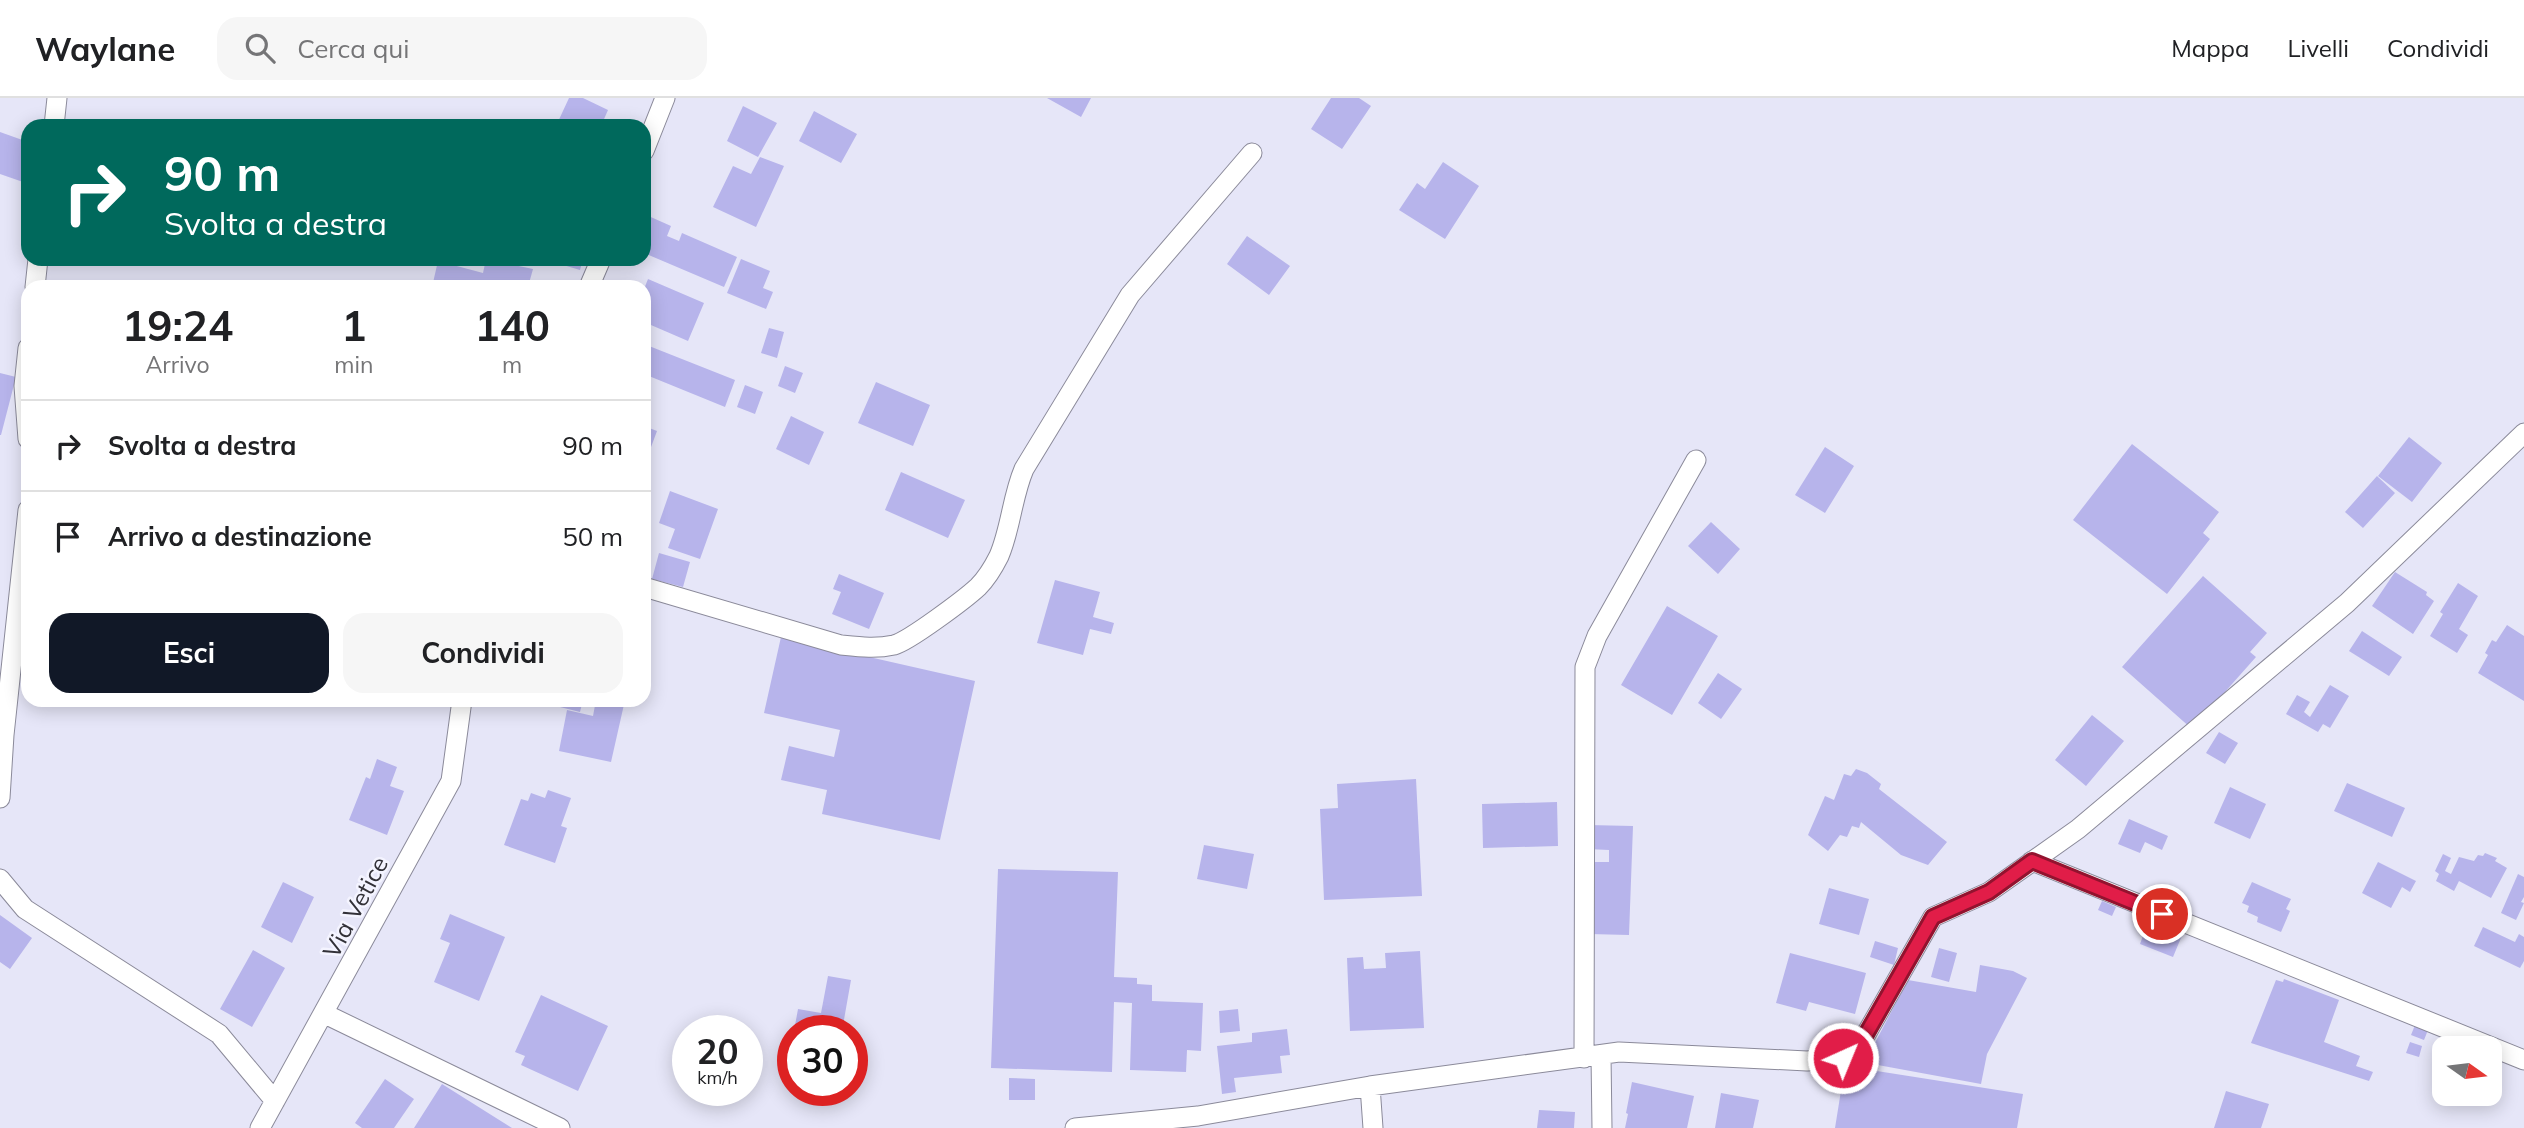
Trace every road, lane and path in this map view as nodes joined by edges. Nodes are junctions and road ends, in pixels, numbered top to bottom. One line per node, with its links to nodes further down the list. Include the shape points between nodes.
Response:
1 (57, 98): 3 (street)
2 (665, 98): 4 (street)
3 (55, 119)
4 (651, 133)
5 (1252, 153): 9 (street, via 1130,295 1024,469 1015,490 1007,536 988,575 938,617 898,644 873,648 817,639)
6 (2524, 433): 13 (street, via 2347,603 2078,829)
7 (1696, 460): 16 (street, via 1597,636 1586,667)
8 (21, 570): 11 (street)
9 (651, 589)
10 (462, 707): 15 (street, Via Vetice, via 451,781)
11 (2, 734): 12 (street)
12 (0, 798)
13 (2032, 861): 16 (street, via 1989,892 1933,917 1865,1036 1843,1058 1807,1061 1619,1052); 17 (street)
14 (0, 879): 19 (street, via 25,909 219,1034)
15 (325, 1014): 19 (street, Via Vetice); 21 (street)
16 (1592, 1057): 18 (street); 24 (street)
17 (2524, 1060)
18 (1370, 1086): 22 (street, via 1198,1116); 23 (street)
19 (275, 1101): 20 (street, Via Vetice)
20 (260, 1128)
21 (560, 1128)
22 (1082, 1128)
23 (1373, 1128)
24 (1602, 1128)

